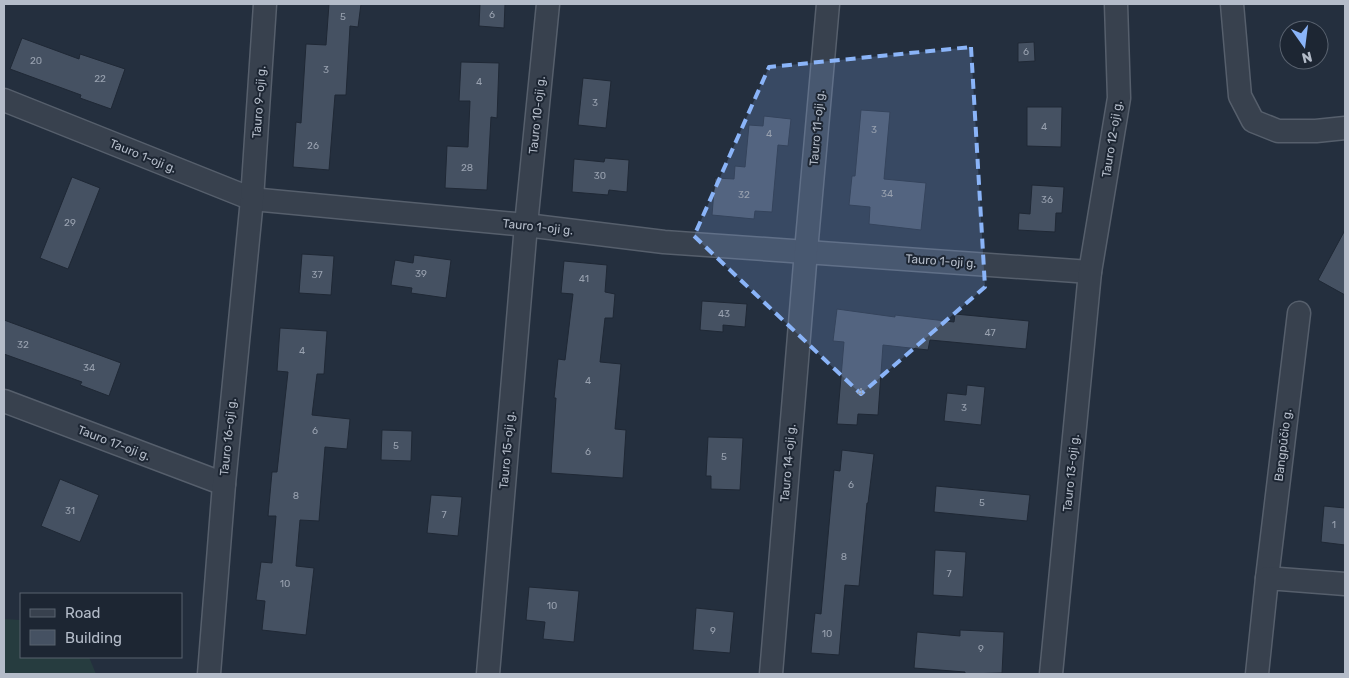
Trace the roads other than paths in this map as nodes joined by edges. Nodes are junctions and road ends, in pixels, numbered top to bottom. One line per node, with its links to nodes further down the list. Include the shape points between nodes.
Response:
1 (265, 4): 8 (street, Tauro 9-oji g.)
2 (548, 4): 9 (street, Tauro 10-oji g.)
3 (828, 4): 10 (street, Tauro 11-oji g.)
4 (1116, 4): 11 (street, Tauro 12-oji g., via 1119,98)
5 (1232, 4): 7 (street, via 1240,96 1252,121 1278,131)
6 (4, 100): 8 (street, Tauro 1-oji g.)
7 (1345, 128)
8 (252, 199): 9 (street, Tauro 1-oji g.); 14 (street, Tauro 16-oji g.)
9 (526, 225): 10 (street, Tauro 1-oji g., via 664,242); 18 (street, Tauro 15-oji g.)
10 (806, 251): 11 (street, Tauro 1-oji g.); 19 (street, Tauro 14-oji g.)
11 (1090, 272): 20 (street, Tauro 13-oji g.)
12 (1299, 314): 15 (street, Bangpūčio g.)
13 (4, 401): 14 (street, Tauro 17-oji g.)
14 (224, 484): 17 (street, Tauro 16-oji g.)
15 (1267, 578): 16 (street); 21 (street, Bangpūčio g.)
16 (1345, 584)
17 (209, 674)
18 (488, 674)
19 (771, 674)
20 (1051, 674)
21 (1257, 674)

